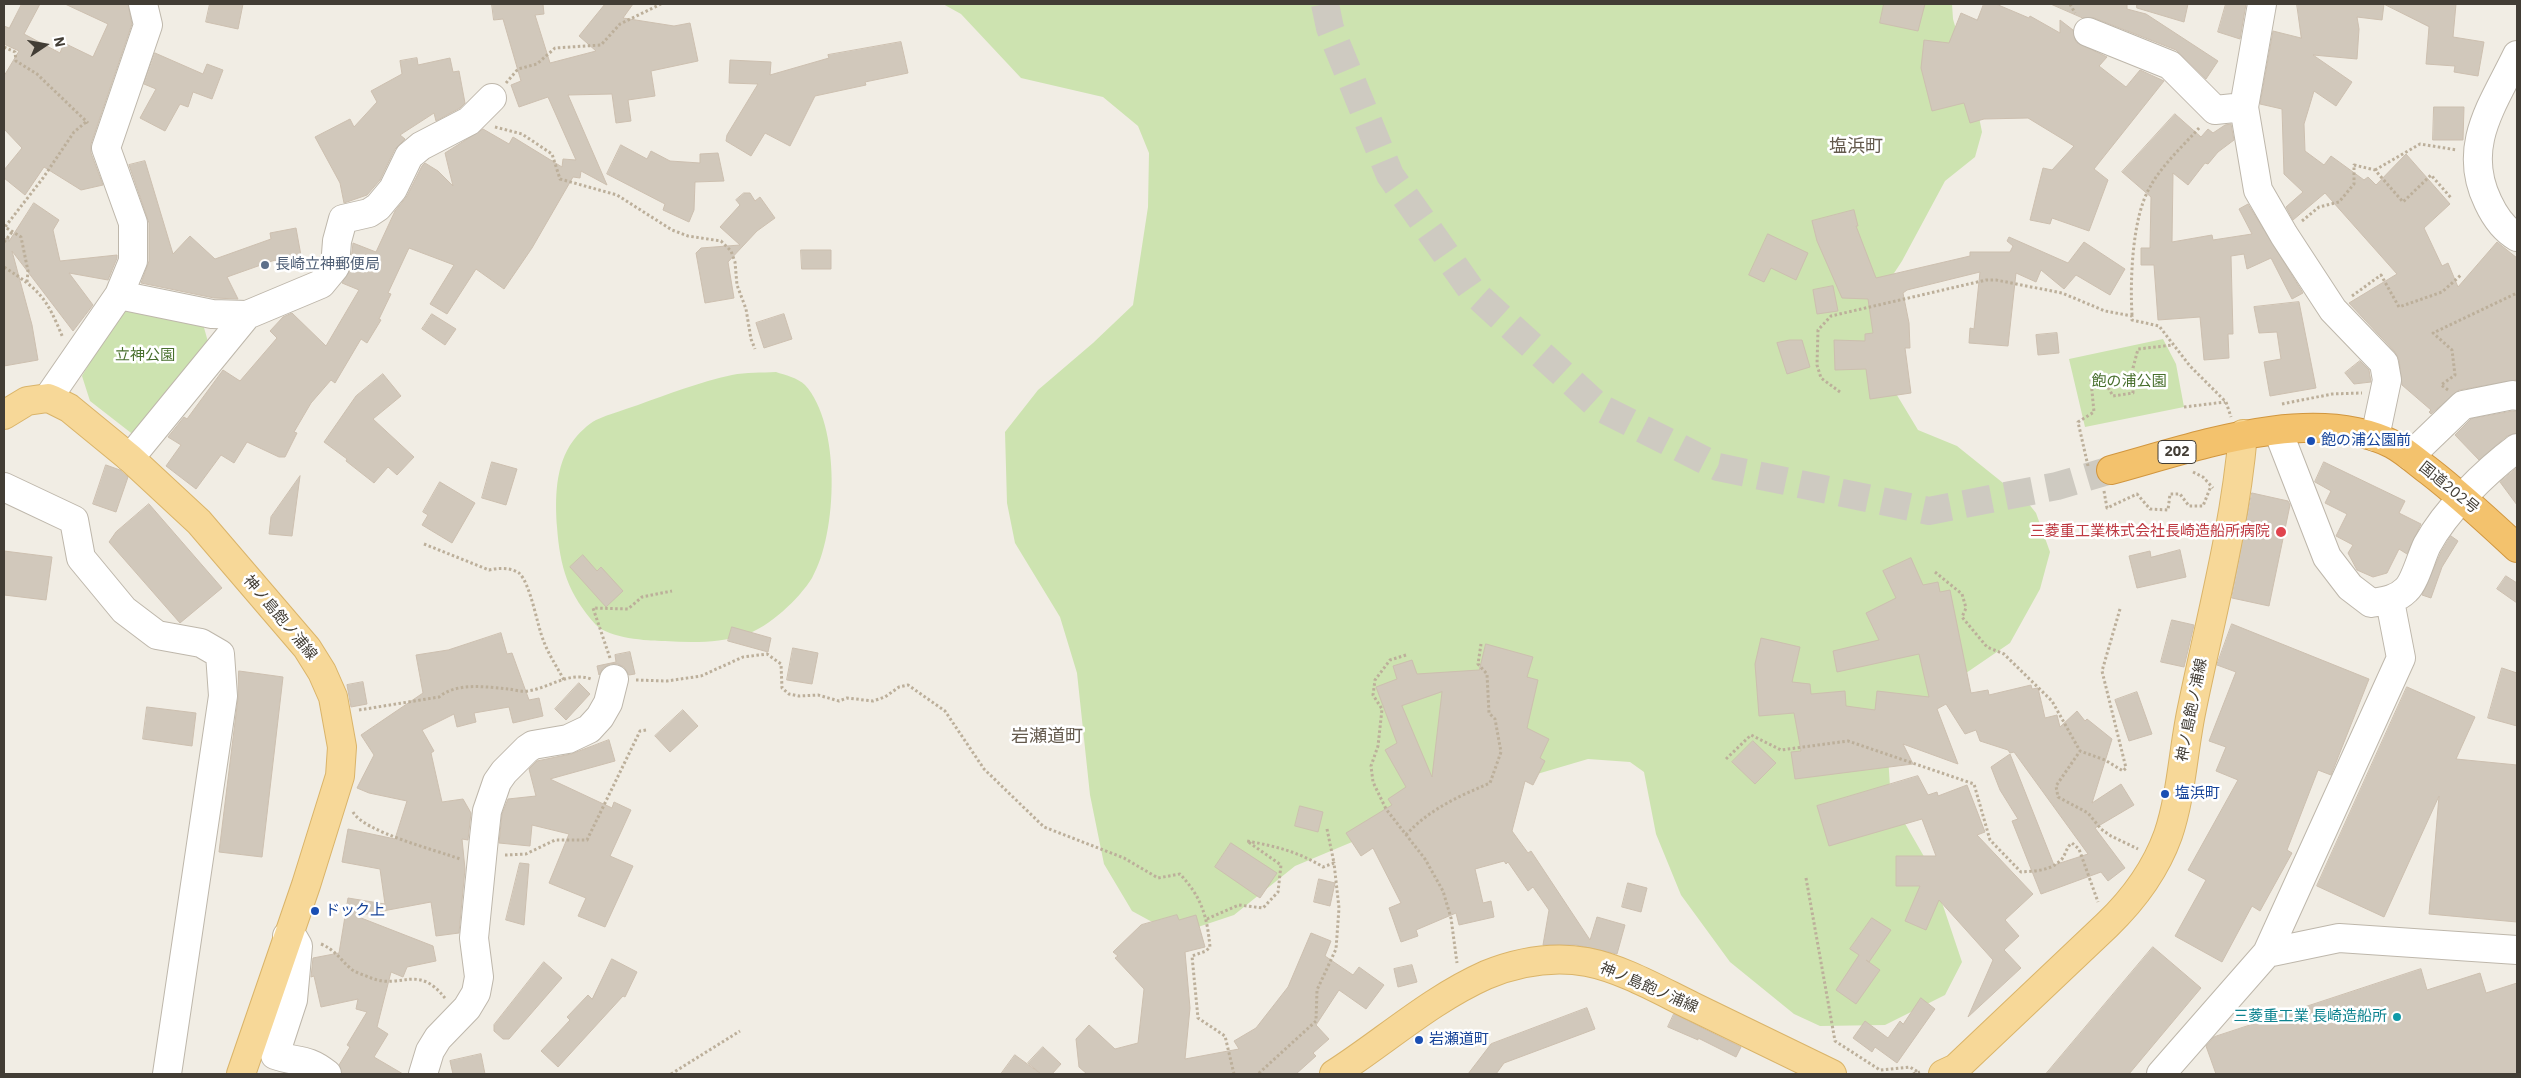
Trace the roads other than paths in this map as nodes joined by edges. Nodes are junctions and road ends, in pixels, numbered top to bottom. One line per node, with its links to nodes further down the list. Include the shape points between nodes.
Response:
1 (144, 4): 8 (street, via 148,25 106,148 133,223 133,261)
2 (2262, 4): 6 (street)
3 (2088, 32): 6 (street, via 2170,65 2215,110)
4 (2517, 55): 7 (street, via 2481,130 2477,153 2479,175 2489,203 2505,228)
5 (483, 107): 10 (street, via 459,128 421,146 409,156 393,189 378,207 369,213 343,219 335,267 321,284)
6 (2244, 107): 17 (street, via 2258,190 2333,310 2376,353 2387,371)
7 (2517, 237)
8 (119, 296): 9 (street); 13 (street)
9 (212, 314): 10 (street); 11 (street)
10 (247, 315): 11 (street)
11 (224, 344): 20 (street)
12 (2517, 396): 19 (street, via 2463,405)
13 (48, 398): 14 (main road, via 27,401); 20 (main road, 神ノ島飽ノ浦線, via 70,408)
14 (4, 416)
15 (2237, 425): 16 (highway, 国道202号 / 202); 21 (highway, 国道202号 / 202); 31 (main road, 神ノ島飽ノ浦線, via 2239,482 2168,836 2150,875 2130,903 2107,926 1956,1068)
16 (2278, 431): 17 (highway, 国道202号 / 202, via 2337,430); 25 (street, via 2327,557 2350,587 2371,603)
17 (2375, 437): 19 (highway, 国道202号 / 202)
18 (2517, 448): 23 (street, via 2491,467)
19 (2410, 456): 23 (highway, 国道202号 / 202)
20 (130, 458): 27 (main road, 神ノ島飽ノ浦線, via 199,522 307,648 333,697 342,747 340,776)
21 (2099, 475)
22 (4, 487): 32 (street, via 74,520 81,558 124,610 157,635 201,643 220,654 223,696)
23 (2462, 497): 24 (highway, 国道202号 / 202); 25 (street, via 2428,544 2407,589)
24 (2517, 548)
25 (2390, 601): 29 (street, via 2401,658)
26 (615, 680): 35 (street, via 608,703 589,728 568,739 526,749 497,782 487,811 474,938 479,977 476,993 462,1014 438,1038)
27 (291, 938): 33 (main road, 神ノ島飽ノ浦線); 34 (street, via 298,946 293,1000 275,1055 307,1061)
28 (2517, 950): 29 (street, via 2339,938)
29 (2267, 953): 37 (street)
30 (1345, 1071): 36 (main road, 神ノ島飽ノ浦線, via 1385,1037 1458,989 1502,969 1527,962 1564,960 1587,962 1668,994)
31 (1928, 1072)
32 (167, 1074)
33 (241, 1074)
34 (327, 1074)
35 (423, 1074)
36 (1832, 1074)
37 (2161, 1074)

